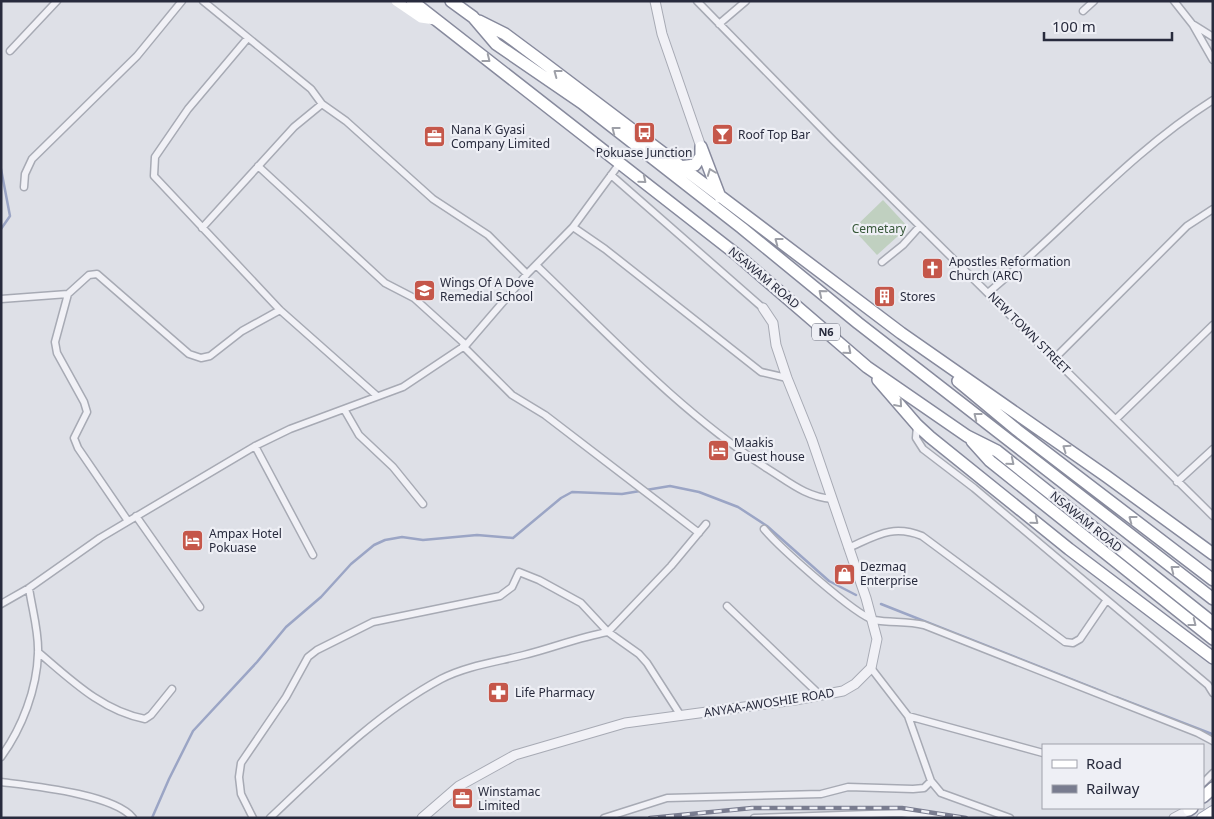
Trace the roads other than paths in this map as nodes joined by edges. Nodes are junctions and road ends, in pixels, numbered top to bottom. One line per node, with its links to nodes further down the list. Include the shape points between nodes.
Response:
1 (57, 1): 19 (street)
2 (182, 1): 28 (street, via 136,56 32,159 25,174)
3 (203, 1): 18 (street)
4 (396, 1): 14 (main road, via 421,18)
5 (412, 1): 14 (highway, NSAWAM ROAD / N6)
6 (451, 1): 13 (highway, NSAWAM ROAD / N6)
7 (655, 1): 23 (street, via 662,34)
8 (697, 1): 15 (street, NEW TOWN STREET)
9 (746, 1): 15 (street)
10 (1094, 1): 12 (street)
11 (1174, 1): 16 (street)
12 (1084, 11)
13 (473, 17): 26 (highway, one-way to 13, via 505,34); 69 (highway, NSAWAM ROAD / N6, one-way to 13, via 582,103 496,44)
14 (437, 21): 24 (highway, NSAWAM ROAD / N6, one-way to 24)
15 (719, 24): 31 (street, NEW TOWN STREET)
16 (1193, 25): 17 (street); 20 (street)
17 (1213, 37)
18 (247, 39): 22 (street, via 311,89); 33 (street, via 188,109 153,163 158,182)
19 (10, 51)
20 (1213, 60)
21 (1213, 100): 37 (street, via 1146,149)
22 (322, 104): 25 (street, via 294,127); 36 (street, via 346,121 433,199 488,235)
23 (701, 147): 26 (highway, via 696,165); 29 (highway, one-way to 23)
24 (620, 162): 27 (street); 46 (highway, NSAWAM ROAD / N6, one-way to 46, via 736,254)
25 (258, 166): 33 (street); 44 (street, via 385,283 414,298)
26 (679, 167): 29 (highway)
27 (611, 175): 32 (street); 40 (street)
28 (24, 187)
29 (721, 198): 43 (highway, one-way to 29)
30 (1213, 209): 45 (street, via 1187,226)
31 (920, 226): 34 (street); 37 (street, NEW TOWN STREET)
32 (573, 227): 35 (street); 47 (street, via 761,372)
33 (202, 228): 41 (street)
34 (882, 262)
35 (536, 265): 36 (street); 56 (street, via 714,432 807,494)
36 (527, 274): 44 (street)
37 (989, 292): 45 (street, NEW TOWN STREET)
38 (68, 294): 39 (street); 41 (street, via 88,275 97,274 189,354 201,358 210,356 242,331); 60 (street, via 55,348 87,412 74,438)
39 (1, 299)
40 (763, 308): 47 (street, via 773,323 776,345)
41 (280, 310): 48 (street)
42 (1213, 325): 50 (street)
43 (901, 333): 65 (highway, one-way to 43); 67 (highway, one-way to 43, via 1017,430)
44 (464, 346): 48 (street, via 403,387); 63 (street, via 512,395 545,415)
45 (1055, 358): 50 (street, NEW TOWN STREET)
46 (867, 367): 51 (highway, one-way to 51); 52 (highway, NSAWAM ROAD / N6)
47 (787, 378): 56 (street)
48 (376, 396): 49 (street)
49 (344, 409): 53 (street); 57 (street, via 359,434 393,467)
50 (1116, 419): 55 (street, NEW TOWN STREET)
51 (917, 425): 70 (street, via 916,438 923,449 974,488); 77 (highway, one-way to 77)
52 (967, 436): 75 (highway, NSAWAM ROAD / N6, one-way to 75, via 997,451); 78 (highway, one-way to 78, via 990,460)
53 (255, 446): 58 (street); 66 (street)
54 (1213, 449): 55 (street)
55 (1177, 482): 59 (street, NEW TOWN STREET)
56 (832, 499): 64 (street)
57 (423, 504)
58 (136, 516): 60 (street); 73 (street)
59 (1213, 516)
60 (128, 521): 68 (street)
61 (706, 524): 63 (street)
62 (764, 529): 74 (street, via 805,569)
63 (698, 533): 76 (street)
64 (848, 548): 70 (street, via 891,530 900,529 922,536 1065,642 1073,643 1080,639); 74 (street)
65 (1213, 554)
66 (313, 556)
67 (1213, 580)
68 (29, 588): 71 (street); 79 (street)
69 (1213, 599)
70 (1106, 601): 84 (street, via 1208,685)
71 (1, 604)
72 (726, 606): 85 (street)
73 (200, 607)
74 (872, 620): 82 (street, via 876,639); 88 (street, via 924,625)
75 (1213, 623)
76 (608, 632): 86 (street, via 647,663); 98 (street, via 580,604 519,572 512,587 500,596 373,622 317,650 304,663 286,697 241,763 242,794); 99 (street, via 473,667 440,680 380,720)
77 (1182, 636): 80 (highway); 81 (highway)
78 (1213, 639)
79 (38, 652): 83 (street, via 96,698 126,716 145,719); 90 (street, via 25,712)
80 (1213, 658)
81 (1213, 664)
82 (871, 668): 85 (street, ANYAA-AWOSHIE ROAD, via 843,691); 87 (street)
83 (172, 689)
84 (1213, 694)
85 (820, 696): 86 (street, ANYAA-AWOSHIE ROAD)
86 (681, 716): 100 (street, ANYAA-AWOSHIE ROAD, via 612,726 514,755 459,786)
87 (908, 716): 89 (street); 92 (street)
88 (1213, 741)
89 (1042, 753)
90 (1, 757)
91 (1213, 773): 94 (street)
92 (931, 781): 101 (street, via 924,788 913,789 848,787 821,794 667,798); 104 (street, via 948,797)
93 (1, 782): 97 (street, via 106,801)
94 (1204, 782)
95 (1189, 809): 105 (street)
96 (1213, 811): 106 (main road)
97 (133, 818)
98 (253, 818)
99 (270, 818)
100 (422, 818)
101 (604, 818)
102 (754, 818): 103 (street, via 900,813)
103 (943, 818)
104 (1010, 818)
105 (1174, 818)
106 (1202, 818)

